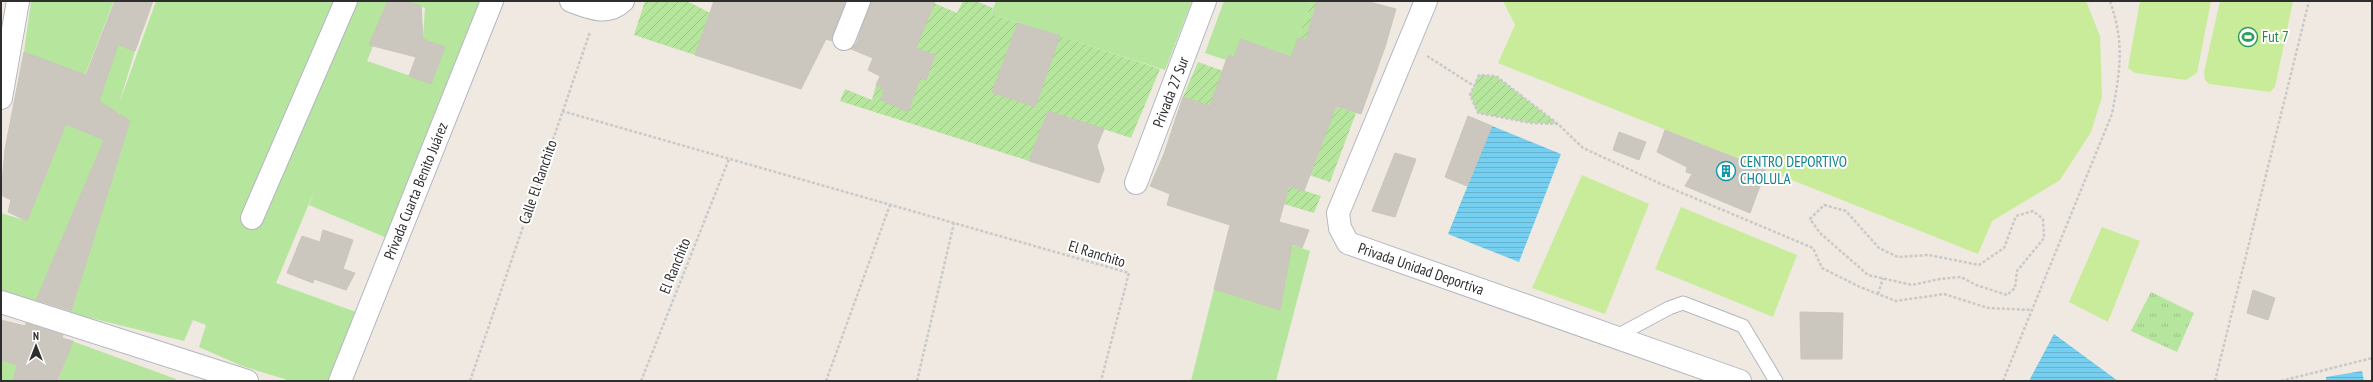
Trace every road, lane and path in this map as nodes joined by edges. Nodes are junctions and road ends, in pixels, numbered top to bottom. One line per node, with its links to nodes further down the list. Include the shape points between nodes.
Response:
1 (18, 1): 15 (street)
2 (346, 1): 21 (street)
3 (492, 1): 30 (street, Privada Cuarta Benito Juárez)
4 (571, 1): 11 (street)
5 (624, 1): 11 (street, via 613,8)
6 (859, 1): 12 (street)
7 (1206, 1): 19 (street, Privada 27 Sur)
8 (1426, 1): 13 (street, Privada Unidad Deportiva)
9 (2110, 1): 26 (path, via 2121,42 2112,114)
10 (2309, 1): 39 (path)
11 (597, 10): 16 (path, Calle El Ranchito)
12 (844, 39)
13 (1408, 45): 14 (path); 27 (street, Privada Unidad Deportiva, via 1338,213 1340,228 1348,243)
14 (1474, 86): 17 (path, via 1479,75 1496,76); 17 (path, via 1470,95 1478,112 1531,123)
15 (1, 98)
16 (562, 111): 18 (path, El Ranchito); 31 (path, Calle El Ranchito)
17 (1558, 124): 24 (path, via 1583,148 1812,248 1822,268)
18 (729, 159): 20 (path, El Ranchito); 32 (path, El Ranchito)
19 (1136, 183)
20 (890, 205): 22 (path, El Ranchito); 33 (path)
21 (252, 218)
22 (954, 223): 34 (path); 35 (path, El Ranchito, via 1129,273)
23 (1883, 278): 23 (path, via 1868,275 1820,233 1810,219 1824,205 1846,211 1879,248 1898,258 1929,255 1979,265 2004,248 2016,216 2033,211 2043,219 2044,238 2017,271 2015,288 2007,295 1976,285 1961,276 1912,285); 24 (path)
24 (1878, 294): 26 (path, via 1896,301 1944,294 1988,308)
25 (1, 302): 29 (street)
26 (2033, 310): 38 (path)
27 (1615, 337): 36 (street, Privada Unidad Deportiva); 37 (lane, via 1683,303 1743,326 1750,333)
28 (2372, 358): 40 (path)
29 (247, 381)
30 (340, 381)
31 (470, 381)
32 (641, 381)
33 (826, 381)
34 (917, 381)
35 (1102, 381)
36 (1740, 381)
37 (1776, 381)
38 (2003, 381)
39 (2215, 381)
40 (2281, 381)

